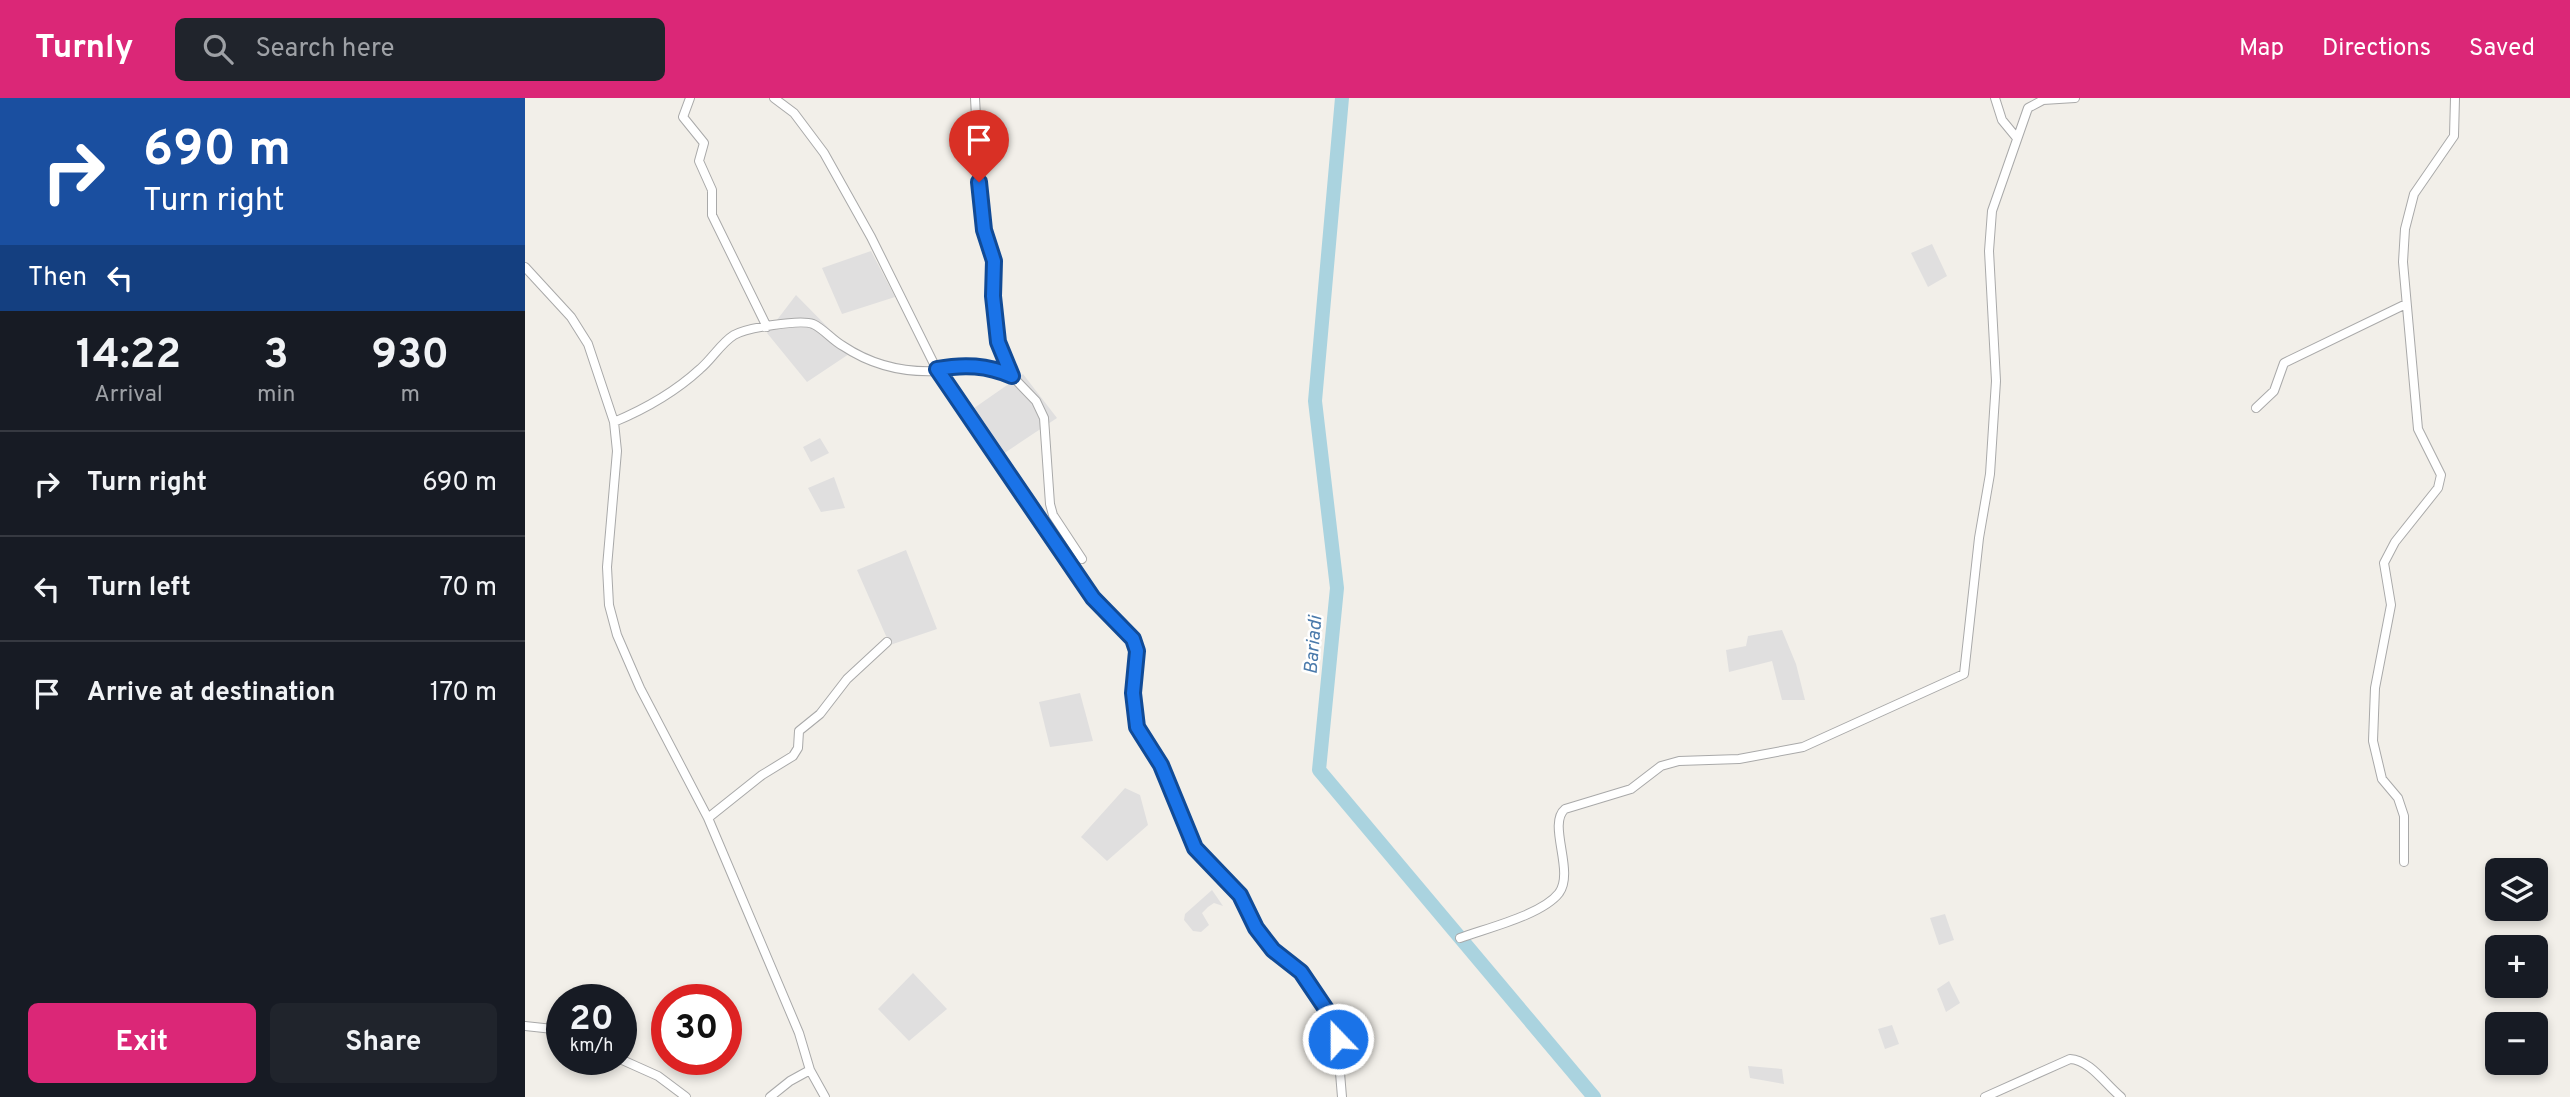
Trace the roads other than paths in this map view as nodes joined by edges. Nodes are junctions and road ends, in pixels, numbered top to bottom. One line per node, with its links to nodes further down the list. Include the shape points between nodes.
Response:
1 (691, 98): 10 (street, via 683,117 703,143 699,160 712,190 712,215)
2 (773, 98): 11 (street, via 794,113 824,153)
3 (975, 98): 12 (street, via 982,220 994,261 994,317)
4 (1995, 98): 7 (street, via 2002,120)
5 (2075, 98): 7 (street, via 2035,103 2028,108)
6 (2455, 98): 9 (street, via 2454,136 2414,194 2405,229)
7 (2017, 138): 19 (street, via 1992,211 1989,251 1995,389 1990,474 1963,674 1803,747 1739,759 1679,761 1661,766 1631,789 1565,809 1559,820 1564,884 1558,894 1523,915)
8 (525, 267): 14 (street, via 571,317 588,344)
9 (2406, 304): 13 (street, via 2284,363 2274,391); 18 (street, via 2418,429 2441,475 2438,488 2384,563 2391,605 2375,688 2373,741 2382,779 2398,797 2404,816)
10 (768, 327): 11 (street, via 813,324 844,348 883,366 908,372); 14 (street, via 735,335 684,382)
11 (938, 370): 12 (street, via 975,365); 27 (street, via 1093,598 1133,639 1137,727 1161,765 1195,848 1240,895 1256,928 1273,950 1301,972 1336,1024)
12 (1012, 376): 15 (street, via 1036,401 1044,418 1050,504)
13 (2256, 408)
14 (614, 422): 17 (street, via 618,436 609,526 609,605 640,688)
15 (1082, 559)
16 (887, 642): 17 (street, via 799,731 793,756)
17 (708, 818): 23 (street, via 799,1033)
18 (2404, 862)
19 (1460, 938)
20 (525, 1026): 21 (street)
21 (546, 1028)
22 (637, 1067): 24 (street)
23 (810, 1070): 25 (street); 26 (street)
24 (685, 1097)
25 (770, 1097)
26 (825, 1097)
27 (1342, 1097)
28 (1985, 1097): 29 (street, via 2070,1059 2080,1059)
29 (2121, 1097)

